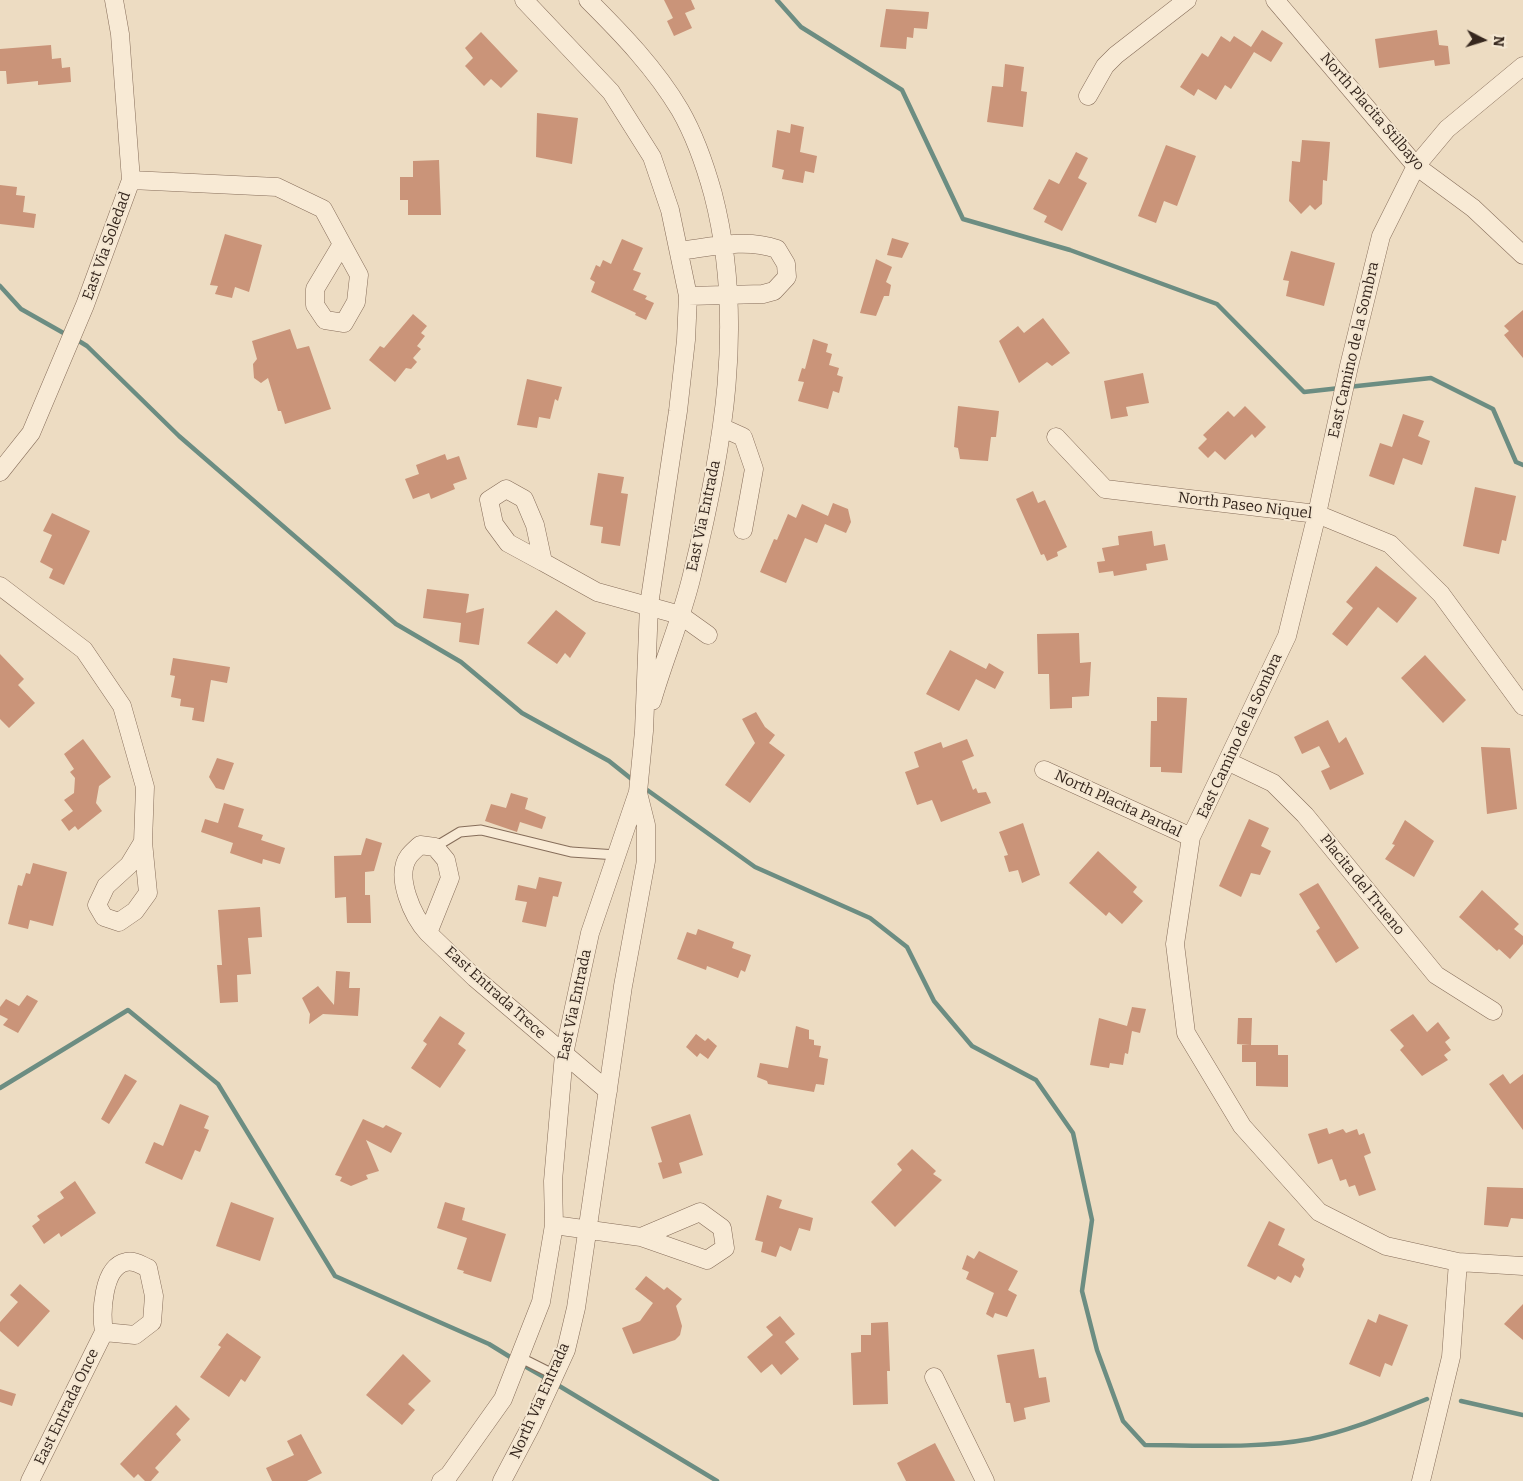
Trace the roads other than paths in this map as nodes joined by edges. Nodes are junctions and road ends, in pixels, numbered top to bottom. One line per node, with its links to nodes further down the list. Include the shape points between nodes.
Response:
1 (114, 0): 9 (street, East Via Soledad, via 120,34)
2 (524, 0): 12 (street, East Via Entrada, via 611,92 647,149 670,210)
3 (588, 0): 11 (street, East Via Entrada, via 654,70 681,111 704,163 720,220)
4 (1188, 0): 7 (street, via 1116,55 1105,66)
5 (1275, 0): 8 (street, North Placita Stilbayo)
6 (1523, 66): 8 (street, East Camino de la Sombra, via 1447,129)
7 (1088, 96)
8 (1416, 166): 13 (street, North Placita Stilbayo, via 1473,208); 19 (street, East Camino de la Sombra, via 1382,236 1349,366)
9 (131, 180): 10 (street, via 278,187 323,209); 18 (street, East Via Soledad, via 86,305 31,433)
10 (342, 244)
11 (723, 246): 12 (street); 15 (street, East Via Entrada); 15 (street, via 765,245 777,249 786,264 787,277 774,291)
12 (679, 251): 14 (street, East Via Entrada)
13 (1523, 255)
14 (688, 296): 15 (street); 23 (street, East Via Entrada, via 678,411)
15 (730, 296): 16 (street, East Via Entrada, via 728,383)
16 (723, 428): 20 (street, via 743,438 754,469); 24 (street, East Via Entrada, via 692,576)
17 (1056, 437): 19 (street, North Paseo Niquel, via 1105,489)
18 (0, 472)
19 (1318, 514): 26 (street, North Paseo Niquel, via 1390,544 1441,594); 28 (street, East Camino de la Sombra, via 1287,636)
20 (743, 530)
21 (543, 562): 23 (street, via 597,592)
22 (0, 586): 32 (street, via 84,650 122,706 145,787)
23 (649, 605): 24 (street); 27 (street, East Via Entrada)
24 (680, 614): 25 (street); 27 (street, East Via Entrada)
25 (708, 635)
26 (1523, 706)
27 (644, 731): 30 (street, East Via Entrada)
28 (1229, 762): 31 (street, East Camino de la Sombra); 36 (street, Placita del Trueno, via 1273,782 1305,815 1436,975)
29 (1044, 770): 31 (street, North Placita Pardal)
30 (638, 792): 34 (street, East Via Entrada); 38 (street, East Via Entrada, via 646,825 646,861)
31 (1191, 837): 42 (street, East Camino de la Sombra, via 1175,944 1186,1033 1242,1126 1319,1212 1386,1246)
32 (143, 842)
33 (435, 847): 34 (lane, via 460,832 481,830 570,852); 35 (street, via 446,860 450,878); 35 (street, East Entrada Trece, via 420,845 408,857 403,881 410,903)
34 (617, 855): 37 (street, East Via Entrada, via 590,933)
35 (428, 932): 37 (street, East Entrada Trece, via 475,978)
36 (1493, 1011)
37 (564, 1054): 38 (street, East Entrada Trece); 39 (street, East Via Entrada, via 553,1181)
38 (608, 1091): 40 (street, East Via Entrada)
39 (554, 1225): 40 (street); 45 (street, via 541,1302)
40 (586, 1230): 41 (street); 46 (street, North Via Entrada, via 574,1317 566,1350)
41 (641, 1237)
42 (1458, 1262): 43 (street, East Camino de la Sombra); 52 (street, via 1451,1357)
43 (1523, 1266)
44 (104, 1332): 48 (street, East Entrada Once)
45 (519, 1357): 46 (lane); 49 (street, via 502,1399 450,1475)
46 (554, 1375): 50 (street, North Via Entrada)
47 (934, 1378): 51 (street)
48 (30, 1481)
49 (441, 1481)
50 (502, 1481)
51 (985, 1481)
52 (1422, 1481)

